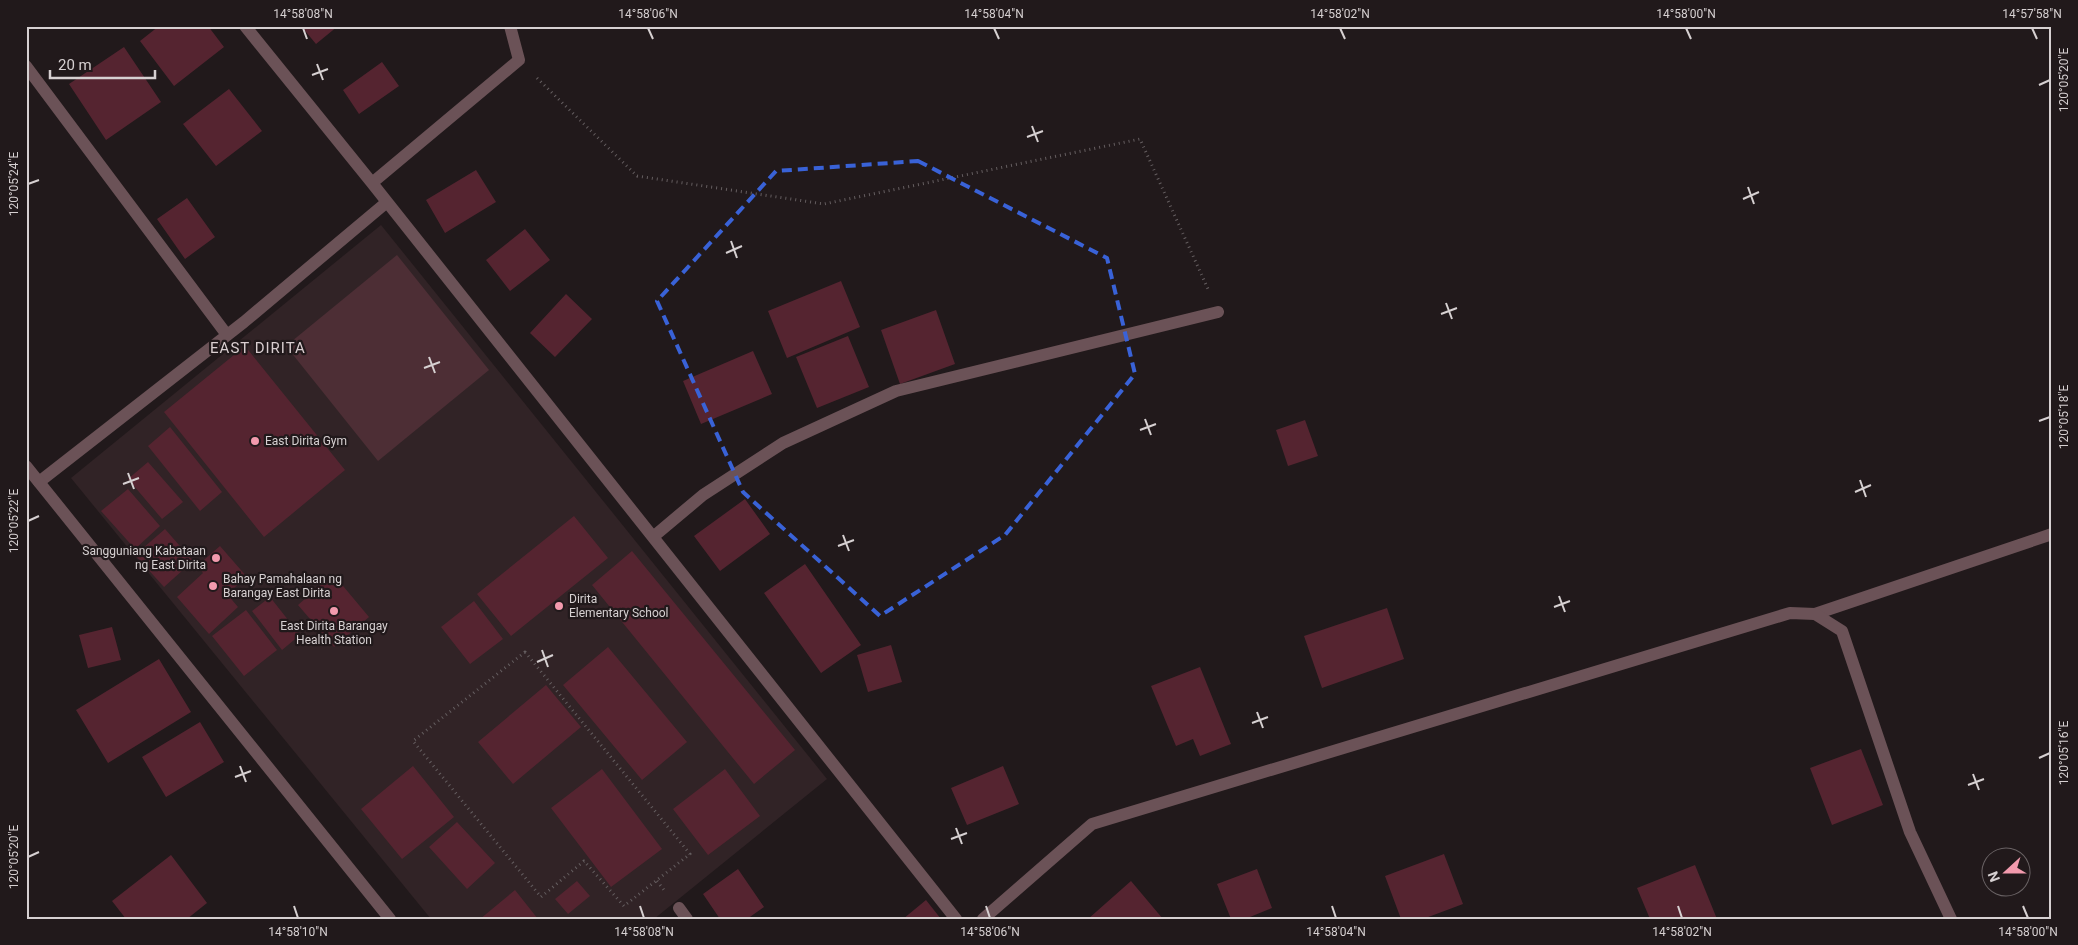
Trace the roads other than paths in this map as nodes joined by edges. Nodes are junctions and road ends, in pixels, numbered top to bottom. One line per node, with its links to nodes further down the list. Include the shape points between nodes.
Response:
1 (245, 26): 4 (street)
2 (510, 26): 4 (street, via 519,60)
3 (26, 66): 7 (street)
4 (372, 183): 5 (street)
5 (387, 202): 7 (street); 11 (street)
6 (1218, 312): 11 (street, via 896,391 783,443 703,495)
7 (227, 335): 9 (street)
8 (26, 466): 9 (street)
9 (39, 482): 14 (street)
10 (2052, 534): 12 (street)
11 (652, 537): 16 (street)
12 (1815, 614): 17 (street, via 1790,613 1092,824); 18 (street, via 1842,631 1910,832)
13 (679, 908): 15 (street)
14 (390, 919)
15 (687, 919)
16 (956, 919)
17 (983, 919)
18 (1951, 919)

